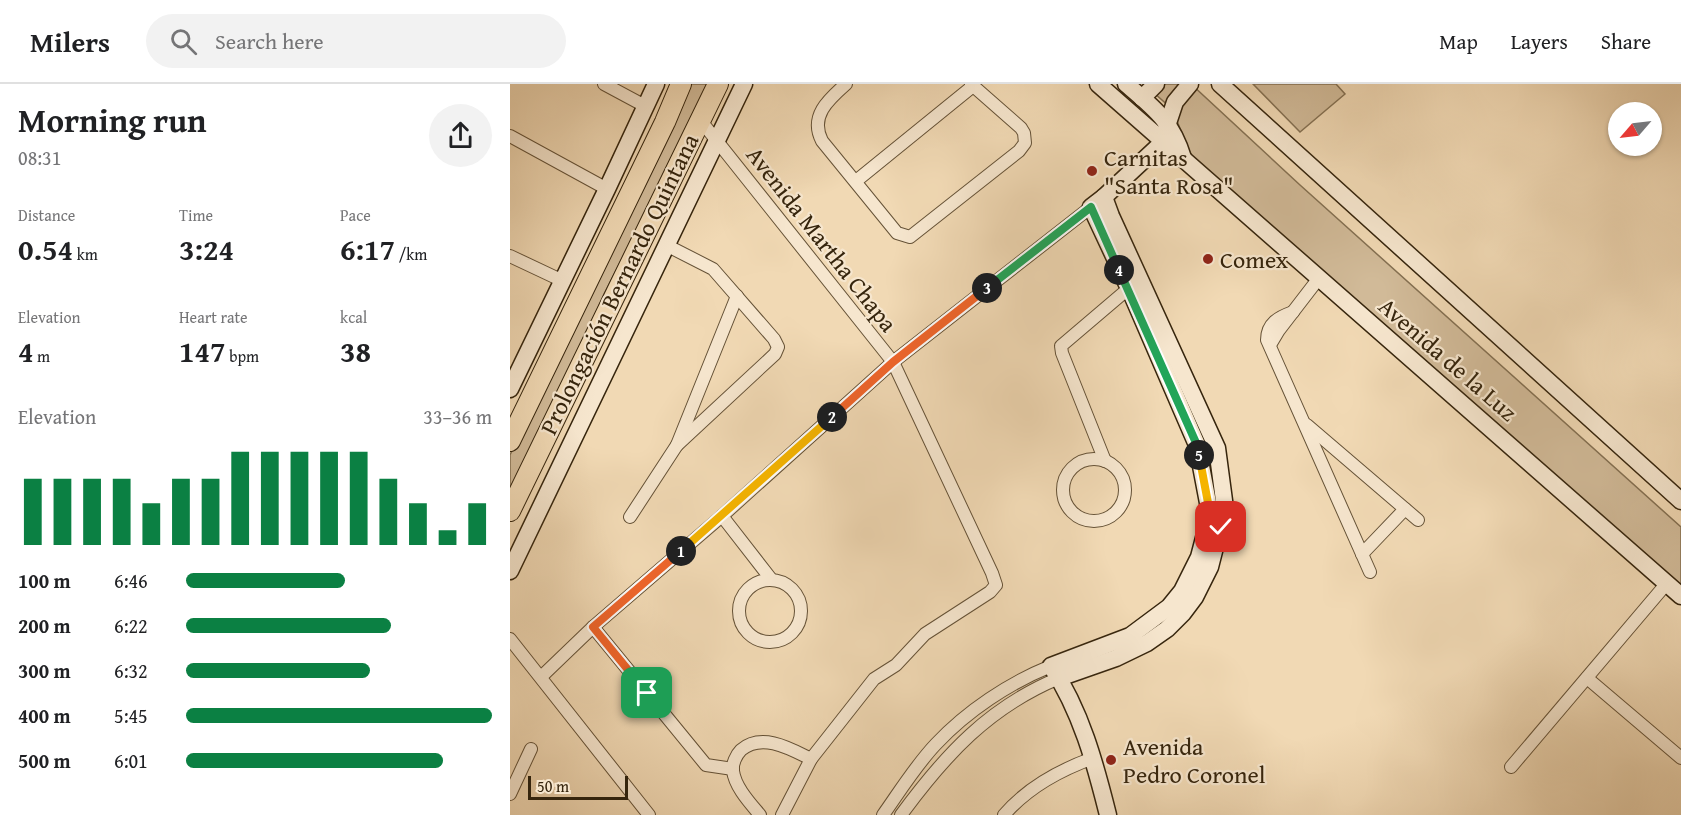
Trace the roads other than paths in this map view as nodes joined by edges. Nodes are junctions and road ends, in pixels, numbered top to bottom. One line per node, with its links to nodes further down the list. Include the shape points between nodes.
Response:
1 (604, 84): 14 (street)
2 (656, 84): 14 (street)
3 (681, 84): 34 (main road, Prolongación Bernardo Quintana)
4 (718, 84): 15 (main road, Prolongación Bernardo Quintana)
5 (744, 84): 18 (street, Prolongación Bernardo Quintana)
6 (846, 84): 21 (street, via 821,112 818,132)
7 (1098, 84): 19 (street, Avenida de la Luz)
8 (1126, 84): 13 (street, Avenida de la Luz)
9 (1156, 84): 13 (street)
10 (1190, 84): 16 (street, via 1175,102)
11 (1220, 84): 37 (street, Avenida de la Luz)
12 (972, 85): 21 (street); 21 (street, via 1021,128 1025,143 1019,152 910,237 897,233)
13 (1142, 98): 16 (street, Avenida de la Luz)
14 (645, 106): 22 (street)
15 (701, 121): 18 (street, Avenida Martha Chapa); 39 (main road, Prolongación Bernardo Quintana)
16 (1168, 123): 19 (street); 20 (street, Avenida de la Luz)
17 (510, 136): 22 (street)
18 (717, 140): 24 (street, Prolongación Bernardo Quintana); 30 (street, Avenida Martha Chapa)
19 (1163, 141): 20 (street, Avenida de la Luz); 23 (street)
20 (1183, 158): 26 (street, Avenida de la Luz)
21 (856, 181)
22 (608, 189): 27 (street)
23 (1098, 202): 28 (street, via 1111,216); 30 (street)
24 (666, 245): 29 (street, via 713,268); 44 (street, Prolongación Bernardo Quintana)
25 (510, 256): 27 (street)
26 (1319, 278): 33 (street, via 1270,345); 47 (street, Avenida de la Luz)
27 (563, 281): 31 (street)
28 (1134, 284): 36 (street, via 1061,346); 51 (street, via 1197,445 1214,525 1199,557 1189,594 1136,633)
29 (737, 296): 35 (street); 35 (street, via 776,343 777,351)
30 (893, 362): 40 (street); 57 (street, Avenida Martha Chapa, via 996,585 925,634 896,665 878,675)
31 (514, 371): 32 (street)
32 (510, 389)
33 (1304, 422): 38 (street); 43 (street)
34 (510, 441)
35 (677, 445): 41 (street)
36 (1105, 461): 36 (street, via 1085,460 1076,464 1064,479 1068,508 1089,522 1109,519 1125,498 1120,473)
37 (1681, 501)
38 (1406, 509): 42 (street); 43 (street)
39 (510, 511)
40 (722, 516): 46 (street); 49 (street)
41 (630, 517)
42 (1418, 520)
43 (1362, 554): 45 (street)
44 (510, 571)
45 (1370, 572)
46 (771, 579): 46 (street, via 751,585 739,602 738,612 746,632 774,643 793,633 801,604 790,586)
47 (1667, 583): 48 (street, Avenida de la Luz); 53 (street)
48 (1681, 596)
49 (593, 627): 52 (street); 59 (street, via 706,765)
50 (510, 639): 52 (street)
51 (1055, 672): 55 (street); 64 (street, via 1015,683 977,708 936,744); 65 (street, via 983,723 939,764)
52 (541, 677): 61 (street)
53 (1587, 678): 56 (street); 58 (street)
54 (531, 749): 60 (street)
55 (1093, 758): 66 (street, via 1050,777); 67 (street)
56 (1681, 758)
57 (811, 759): 59 (street, via 784,746 763,742 750,744 739,752); 63 (street, Avenida Martha Chapa)
58 (1511, 767)
59 (732, 769): 62 (street, via 746,798)
60 (510, 794)
61 (650, 815)
62 (760, 815)
63 (782, 815)
64 (884, 815)
65 (901, 815)
66 (1004, 815)
67 (1108, 815)

